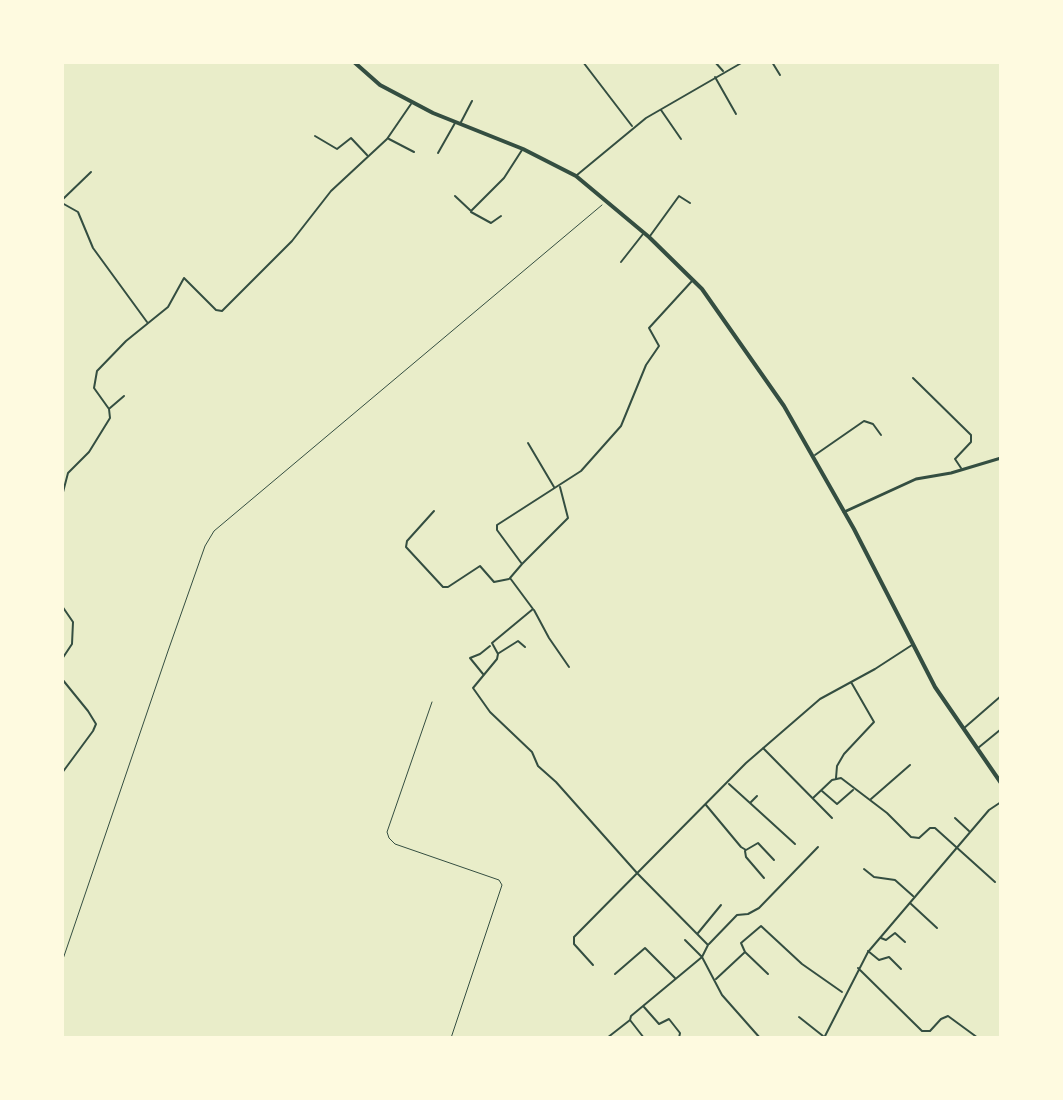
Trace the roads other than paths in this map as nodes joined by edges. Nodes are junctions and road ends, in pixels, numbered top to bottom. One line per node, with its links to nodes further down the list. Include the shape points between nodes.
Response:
1 (354, 62): 10 (main road)
2 (583, 62): 14 (street)
3 (715, 62): 6 (street)
4 (743, 62): 6 (street)
5 (772, 62): 7 (street)
6 (723, 72): 8 (street)
7 (780, 75)
8 (715, 77): 11 (street); 12 (street)
9 (472, 101): 13 (street)
10 (412, 103): 13 (main road); 16 (street)
11 (660, 109): 14 (street); 17 (street)
12 (736, 114)
13 (457, 123): 18 (main road); 20 (street)
14 (633, 127): 23 (street)
15 (315, 136): 21 (street, via 336,149 351,138)
16 (387, 139): 19 (street); 21 (street)
17 (681, 139)
18 (523, 149): 23 (main road); 28 (street, via 504,178)
19 (414, 152)
20 (438, 153)
21 (368, 155): 33 (street, via 222,311 184,278 173,301)
22 (91, 172): 25 (street)
23 (576, 176): 30 (main road)
24 (455, 196): 28 (street)
25 (62, 202): 33 (street, via 78,212 93,248)
26 (690, 203): 30 (street, via 679,196)
27 (602, 205): 103 (lane, via 214,531)
28 (471, 211): 29 (street, via 489,223)
29 (501, 216)
30 (647, 235): 31 (street); 32 (main road)
31 (621, 262)
32 (693, 280): 39 (main road, via 784,406); 42 (street, via 649,329 659,348 646,365 621,426 581,471)
33 (148, 323): 36 (street, via 94,376 94,388)
34 (913, 378): 41 (street, via 971,435 955,459)
35 (124, 396): 36 (street)
36 (109, 409): 44 (street, via 110,418 66,478)
37 (881, 435): 39 (street, via 864,421)
38 (528, 443): 43 (street)
39 (813, 456): 46 (main road)
40 (1001, 458): 41 (street)
41 (962, 469): 46 (street, via 916,479)
42 (560, 486): 43 (street); 47 (street, via 568,518)
43 (555, 488): 47 (street, via 497,525)
44 (62, 496)
45 (434, 511): 48 (street, via 406,547 443,587 479,566 494,582)
46 (844, 512): 52 (main road)
47 (522, 564): 48 (street)
48 (510, 578): 50 (street)
49 (62, 606): 55 (street, via 73,622 72,644)
50 (533, 609): 51 (street); 56 (street)
51 (491, 645): 54 (street); 57 (street, via 470,658)
52 (912, 645): 59 (street); 62 (main road); 69 (main road, via 934,688)
53 (525, 647): 54 (street, via 518,641)
54 (498, 654): 57 (street)
55 (62, 659)
56 (569, 667)
57 (484, 675): 88 (street, via 474,687 479,699)
58 (62, 679): 67 (street, via 96,724)
59 (851, 681): 64 (street, via 820,699); 68 (street, via 874,722 844,754)
60 (1001, 696): 62 (street)
61 (432, 702): 115 (lane, via 389,838 502,885)
62 (962, 730): 65 (main road)
63 (1000, 730): 65 (street)
64 (762, 747): 70 (street); 74 (street)
65 (977, 749): 69 (main road)
66 (910, 765): 75 (street)
67 (62, 773)
68 (836, 778): 71 (street); 72 (street)
69 (1000, 781)
70 (727, 783): 77 (street); 78 (street)
71 (855, 789): 72 (street, via 837,804); 75 (street)
72 (822, 790): 74 (street)
73 (757, 796): 77 (street)
74 (813, 798): 79 (street)
75 (870, 800): 84 (street, via 911,837 919,838 933,827)
76 (1001, 802): 81 (street)
77 (750, 803): 82 (street)
78 (706, 805): 85 (street); 88 (street)
79 (832, 818)
80 (955, 818): 81 (street)
81 (970, 832): 84 (street)
82 (795, 844)
83 (818, 847): 99 (street, via 759,908 737,915)
84 (956, 847): 90 (street); 91 (street)
85 (746, 850): 86 (street, via 759,843); 89 (street)
86 (774, 860)
87 (864, 869): 91 (street, via 874,877 895,880)
88 (637, 873): 95 (street); 104 (street, via 573,937)
89 (764, 878)
90 (995, 882)
91 (914, 897): 92 (street)
92 (909, 903): 94 (street); 96 (street)
93 (721, 905): 95 (street)
94 (937, 928)
95 (697, 933): 99 (street)
96 (880, 937): 98 (street, via 886,940 895,933); 100 (street)
97 (685, 940): 102 (street)
98 (905, 942)
99 (708, 945): 102 (street)
100 (868, 951): 105 (street); 106 (street, via 879,960 889,957)
101 (745, 952): 108 (street); 110 (street); 111 (street, via 741,944 761,926)
102 (702, 957): 109 (street); 110 (street)
103 (62, 962)
104 (593, 965)
105 (857, 968): 111 (street); 121 (street, via 922,1031 948,1016)
106 (901, 969)
107 (615, 974): 109 (street, via 645,948)
108 (768, 974)
109 (675, 978): 112 (street)
110 (715, 980): 119 (street)
111 (844, 993): 120 (street)
112 (643, 1006): 114 (street); 118 (street, via 659,1024 670,1020)
113 (799, 1017): 120 (street)
114 (630, 1020): 116 (street); 117 (street)
115 (451, 1038)
116 (607, 1038)
117 (644, 1038)
118 (679, 1038)
119 (760, 1038)
120 (824, 1038)
121 (978, 1038)

